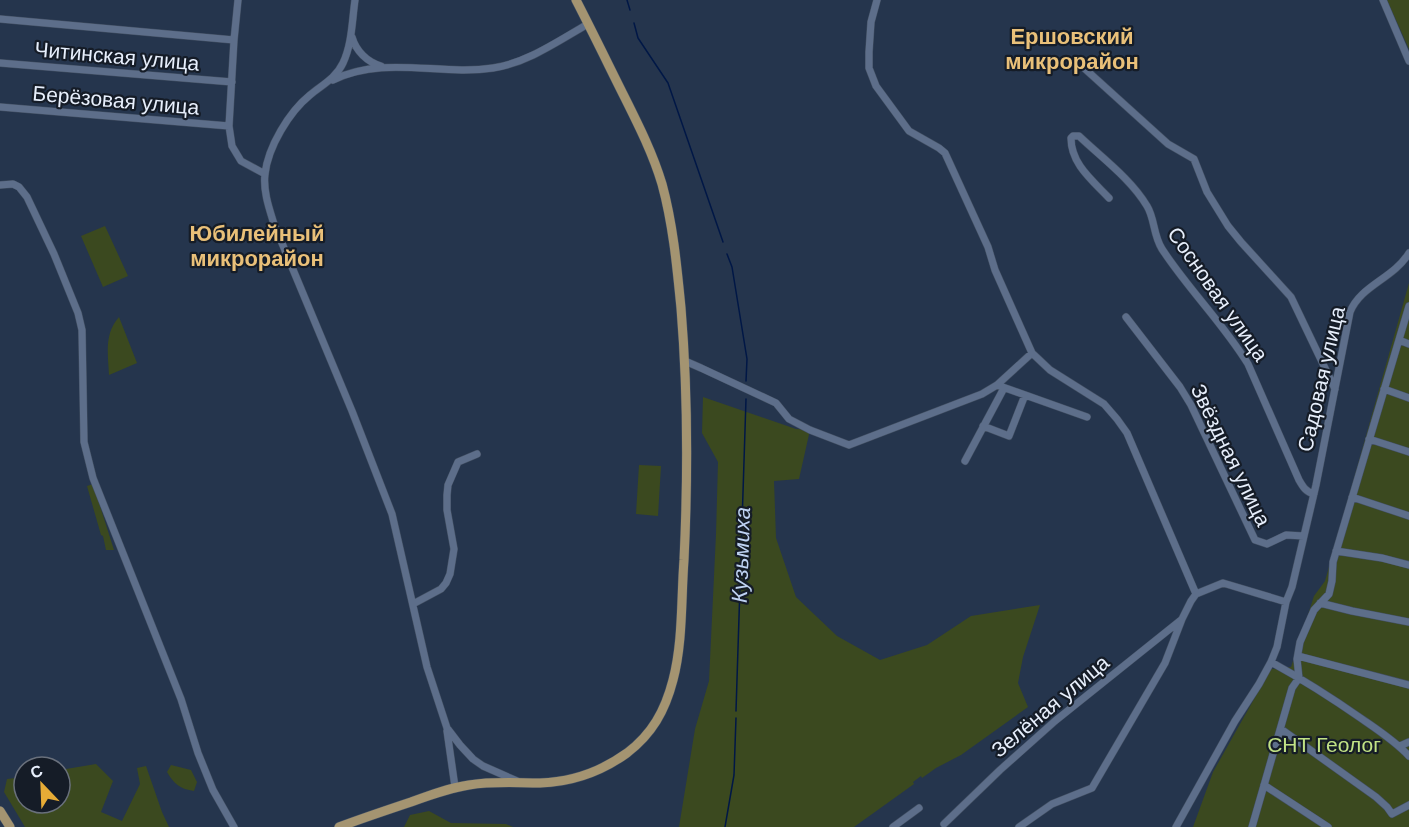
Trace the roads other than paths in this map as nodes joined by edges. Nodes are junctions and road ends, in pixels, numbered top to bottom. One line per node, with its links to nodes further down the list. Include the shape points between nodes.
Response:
1 (238, 0): 9 (street)
2 (355, 0): 8 (street)
3 (576, 0): 7 (main road)
4 (877, 0): 26 (street, via 871,22 869,68 876,86 909,131 945,153)
5 (1383, 0): 10 (street)
6 (0, 19): 9 (street)
7 (588, 24): 12 (street, via 504,67); 27 (main road, via 641,130 662,184 676,256)
8 (351, 36): 12 (street, via 366,59); 15 (street, via 343,64)
9 (234, 40): 14 (street)
10 (1409, 61)
11 (0, 63): 14 (street, Читинская улица)
12 (386, 67): 15 (street, via 355,72)
13 (1084, 68): 29 (street, via 1168,144 1194,159 1207,192 1228,226 1291,297)
14 (232, 82): 17 (street)
15 (326, 83): 18 (street, via 287,121)
16 (0, 107): 17 (street, Берёзовая улица)
17 (229, 126): 18 (street, via 232,146 241,161)
18 (265, 174): 48 (street, via 274,224 388,502)
19 (0, 185): 68 (street, via 13,184 27,197 73,299 82,330 84,442 93,478 182,699 198,753)
20 (1109, 198): 39 (street, Сосновая улица, via 1075,160 1073,136 1079,136 1140,194 1153,217 1161,248 1240,350 1299,480 1308,493)
21 (1409, 253): 29 (street, Садовая улица, via 1400,266 1354,303)
22 (1409, 306): 24 (street)
23 (1126, 317): 42 (street, Звёздная улица, via 1191,405 1255,540 1267,544 1286,536)
24 (1399, 340): 25 (street); 30 (street)
25 (1409, 344)
26 (1032, 353): 28 (street); 45 (street, via 1050,370 1104,404 1117,418)
27 (685, 361): 28 (street, via 776,403 789,419 810,430 849,445); 60 (main road, via 688,437 681,618 677,660 665,704 642,740 607,765 576,778)
28 (1000, 386): 31 (street); 34 (street)
29 (1335, 388): 39 (street, Садовая улица)
30 (1384, 389): 32 (street); 35 (street)
31 (1025, 395): 33 (street); 34 (street, via 1009,436)
32 (1409, 398)
33 (1087, 417)
34 (983, 426): 38 (street)
35 (1369, 439): 36 (street); 40 (street)
36 (1409, 452)
37 (477, 454): 48 (street, via 458,462 448,485 447,510 454,549 450,574 441,589)
38 (965, 461)
39 (1314, 494): 42 (street, Садовая улица)
40 (1352, 497): 41 (street); 43 (street)
41 (1409, 516)
42 (1304, 536): 46 (street)
43 (1336, 551): 44 (street); 47 (street, via 1329,594)
44 (1409, 565)
45 (1196, 594): 46 (street, via 1223,583); 49 (street)
46 (1286, 602): 52 (street)
47 (1320, 603): 50 (street); 51 (street, via 1300,642)
48 (413, 604): 55 (street, via 432,685)
49 (1182, 619): 66 (street, Зелёная улица, via 1055,721); 71 (street, via 1165,663 1092,788 1052,804)
50 (1409, 622)
51 (1298, 656): 53 (street); 54 (street)
52 (1271, 662): 53 (street); 72 (street)
53 (1299, 678): 56 (street); 58 (street)
54 (1409, 685)
55 (447, 728): 60 (street, via 483,766); 62 (street)
56 (1281, 729): 61 (street); 63 (street, via 1392,814)
57 (1409, 742): 58 (street)
58 (1400, 746): 59 (street)
59 (1409, 756)
60 (522, 783): 62 (main road)
61 (1264, 785): 73 (street); 74 (street)
62 (455, 788): 69 (main road)
63 (1409, 805)
64 (919, 808): 70 (street)
65 (0, 811): 67 (main road)
66 (944, 824)
67 (10, 827)
68 (234, 827)
69 (339, 827)
70 (893, 827)
71 (1019, 827)
72 (1176, 827)
73 (1252, 827)
74 (1328, 827)

